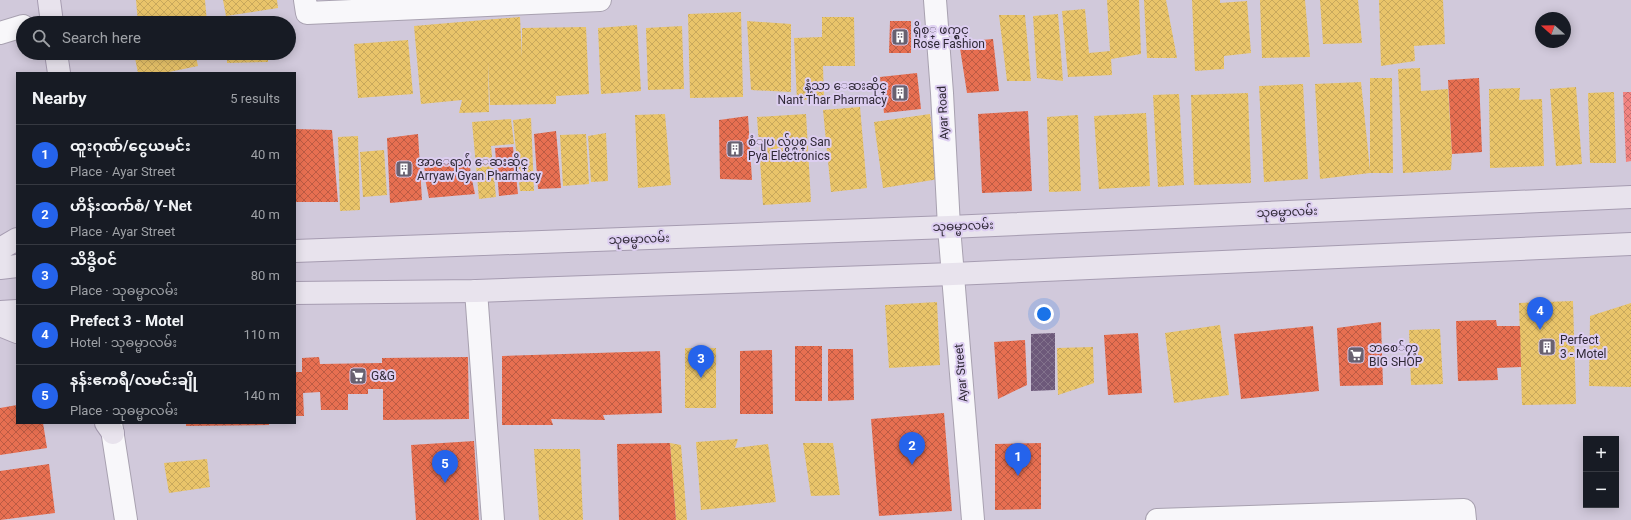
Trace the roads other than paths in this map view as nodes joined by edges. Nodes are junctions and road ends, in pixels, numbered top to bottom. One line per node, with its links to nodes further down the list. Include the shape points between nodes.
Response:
1 (600, 0): 3 (street)
2 (935, 0): 9 (street, Ayar Road)
3 (306, 6)
4 (16, 28): 5 (street)
5 (0, 33)
6 (57, 60): 7 (main road)
7 (59, 72)
8 (1631, 198): 9 (main road, သုဓမ္မာလမ်း)
9 (949, 227): 13 (main road, သုဓမ္မာလမ်း); 16 (street, Ayar Street)
10 (16, 240): 12 (main road)
11 (1631, 244): 16 (main road)
12 (0, 249)
13 (296, 252)
14 (16, 266): 15 (main road)
15 (0, 268)
16 (953, 274): 17 (main road); 27 (street, Ayar Street)
17 (476, 291): 18 (main road); 26 (street)
18 (296, 293)
19 (16, 311): 20 (main road)
20 (0, 312)
21 (0, 325): 22 (main road)
22 (16, 332)
23 (112, 426): 25 (street)
24 (1464, 515): 28 (street)
25 (126, 520)
26 (493, 520)
27 (973, 520)
28 (1157, 520)

